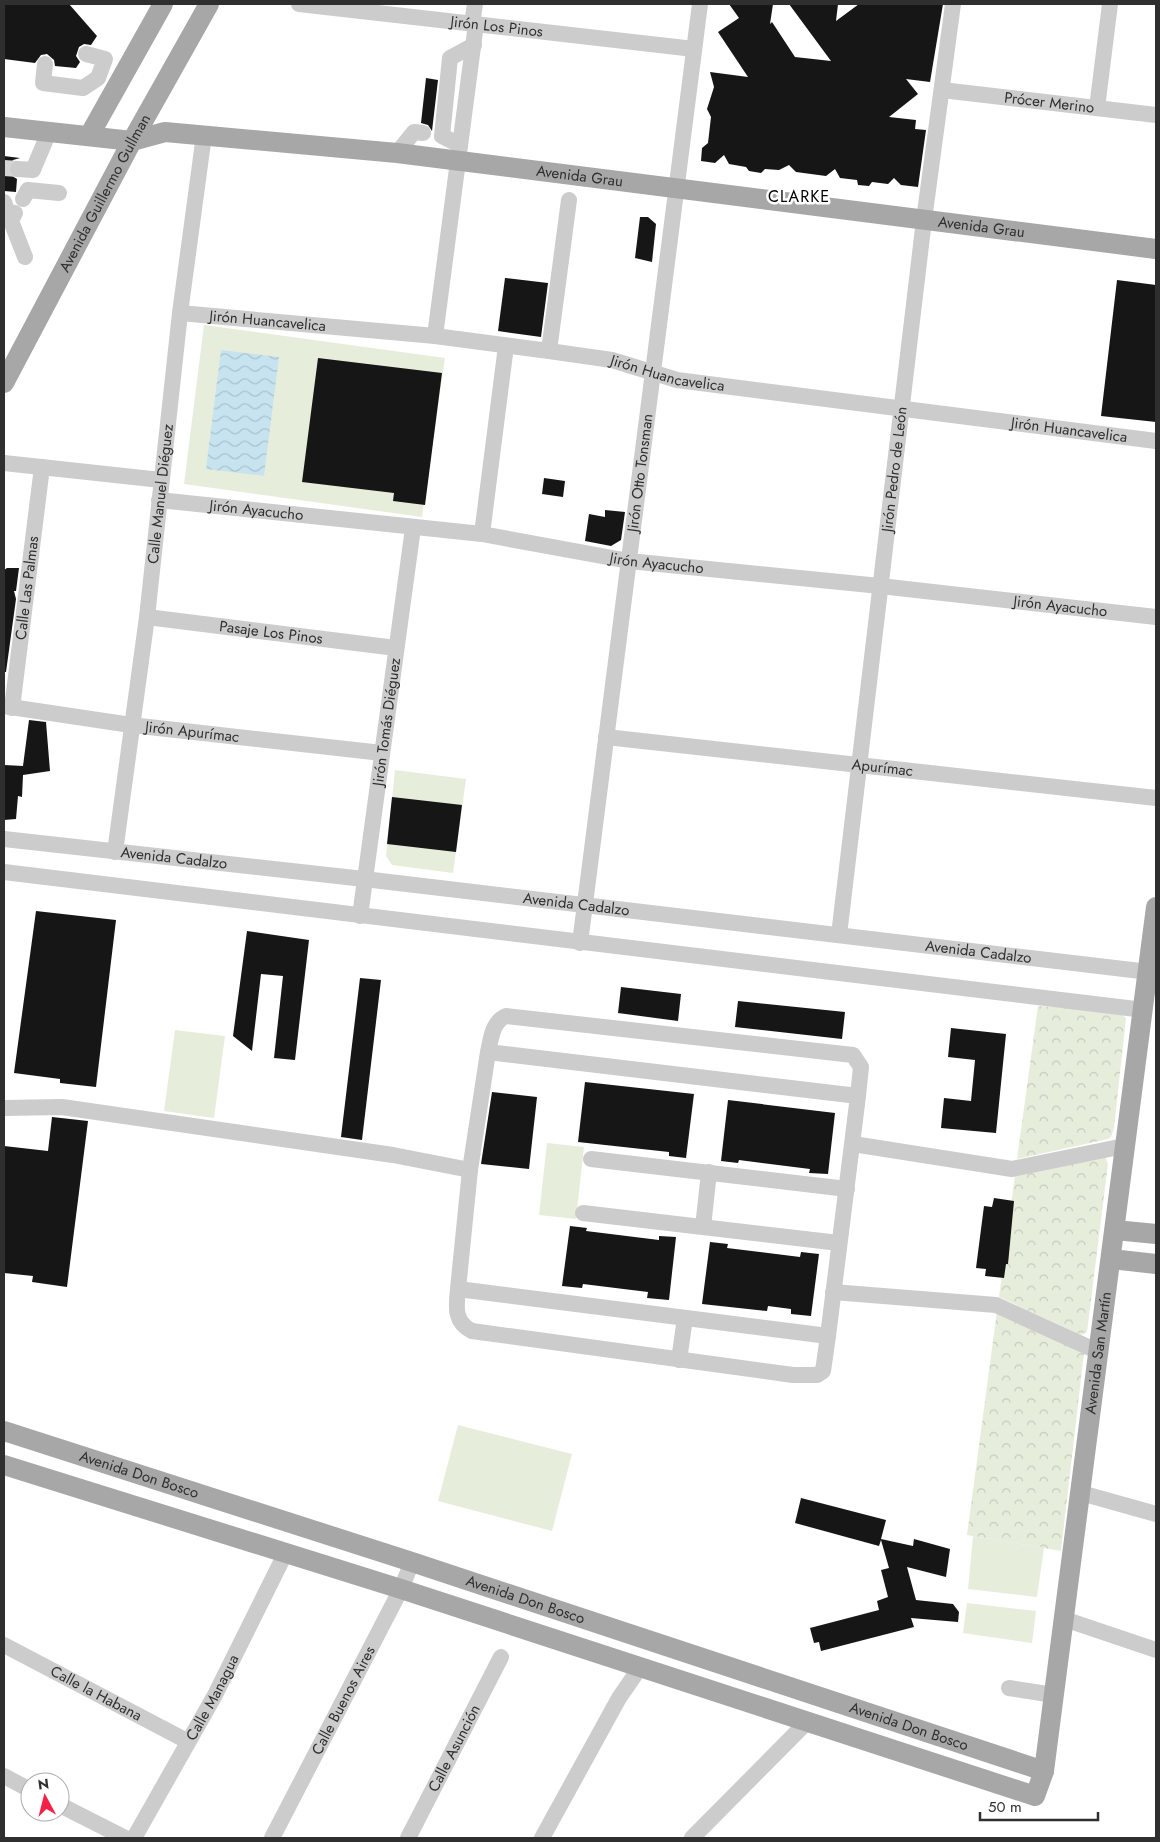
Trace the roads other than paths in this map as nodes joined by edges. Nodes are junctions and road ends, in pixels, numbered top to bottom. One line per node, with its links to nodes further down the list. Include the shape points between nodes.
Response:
1 (163, 4): 14 (main road)
2 (209, 4): 23 (main road, Avenida Guillermo Gullman)
3 (299, 4): 8 (street, Jirón Los Pinos)
4 (475, 4): 8 (street)
5 (700, 4): 10 (street, Jirón Otto Tonsman)
6 (953, 4): 15 (street, Jirón Pedro de León)
7 (1110, 4): 16 (street)
8 (474, 24): 9 (street); 10 (street, Jirón Los Pinos)
9 (474, 45): 25 (street); 25 (street, via 450,58 441,135)
10 (694, 49): 26 (street, Jirón Otto Tonsman)
11 (86, 54): 13 (street, via 105,59)
12 (45, 64): 13 (street, via 43,83 83,88)
13 (98, 78): 14 (street)
14 (118, 86): 22 (main road)
15 (942, 90): 16 (street, Prócer Merino); 30 (street, Jirón Pedro de León)
16 (1098, 108): 17 (street, Prócer Merino)
17 (1156, 115)
18 (4, 126): 19 (main road, Avenida Grau)
19 (49, 132): 22 (main road, Avenida Grau); 29 (street, via 26,169)
20 (422, 133): 24 (street, via 414,132)
21 (204, 135): 23 (main road, Avenida Grau, via 165,132); 24 (main road, Avenida Grau); 33 (street, Calle Manuel Diéguez)
22 (89, 136): 23 (main road, Avenida Grau)
23 (132, 141): 38 (main road, Avenida Guillermo Gullman)
24 (397, 153): 25 (main road, Avenida Grau)
25 (456, 155): 26 (main road, Avenida Grau); 34 (street)
26 (676, 188): 30 (main road, Avenida Grau); 37 (street, Jirón Otto Tonsman)
27 (58, 193): 29 (street)
28 (569, 200): 36 (street)
29 (16, 205): 32 (street)
30 (924, 220): 31 (main road, Avenida Grau); 39 (street, Jirón Pedro de León)
31 (1156, 249)
32 (25, 257)
33 (180, 313): 34 (street, Jirón Huancavelica); 43 (street, Calle Manuel Diéguez)
34 (435, 336): 35 (street, Jirón Huancavelica)
35 (506, 346): 36 (street, Jirón Huancavelica); 46 (street)
36 (550, 351): 37 (street, Jirón Huancavelica, via 612,360)
37 (653, 372): 39 (street, Jirón Huancavelica, via 677,380); 47 (street, Jirón Otto Tonsman)
38 (4, 384)
39 (902, 408): 40 (street, Jirón Huancavelica); 48 (street, Jirón Pedro de León)
40 (1156, 441)
41 (4, 464): 42 (street)
42 (42, 467): 43 (street); 52 (street, Calle Las Palmas)
43 (161, 480): 44 (street, Calle Manuel Diéguez)
44 (159, 500): 45 (street, Jirón Ayacucho); 49 (street, Calle Manuel Diéguez)
45 (413, 528): 46 (street, Jirón Ayacucho); 51 (street, Jirón Tomás Diéguez)
46 (482, 534): 47 (street, Jirón Ayacucho)
47 (629, 561): 48 (street, Jirón Ayacucho); 54 (street, Jirón Otto Tonsman)
48 (880, 586): 50 (street, Jirón Ayacucho); 56 (street, Jirón Pedro de León)
49 (147, 617): 51 (street, Pasaje Los Pinos); 53 (street, Calle Manuel Diéguez)
50 (1156, 617)
51 (396, 648): 55 (street, Jirón Tomás Diéguez)
52 (8, 707): 53 (street, Jirón Apurímac)
53 (131, 725): 55 (street, Jirón Apurímac); 59 (street, Calle Manuel Diéguez)
54 (606, 737): 56 (street, Apurímac); 62 (street, Jirón Otto Tonsman)
55 (382, 753): 61 (street, Jirón Tomás Diéguez)
56 (859, 766): 57 (street, Apurímac); 65 (street, Jirón Pedro de León)
57 (1156, 798)
58 (4, 839): 59 (street, Avenida Cadalzo)
59 (115, 852): 61 (street, Avenida Cadalzo)
60 (4, 872): 64 (street)
61 (364, 878): 62 (street, Avenida Cadalzo); 64 (street, Jirón Tomás Diéguez)
62 (585, 905): 65 (street, Avenida Cadalzo); 66 (street, Jirón Otto Tonsman)
63 (1156, 907): 67 (main road, Avenida San Martín)
64 (360, 916): 66 (street)
65 (839, 935): 67 (street, Avenida Cadalzo)
66 (580, 943): 68 (street)
67 (1149, 972): 68 (main road, Avenida San Martín)
68 (1144, 1010): 73 (main road, Avenida San Martín)
69 (488, 1052): 70 (street); 70 (street, via 496,1024 506,1016 853,1055 861,1067); 75 (street)
70 (858, 1096): 72 (street)
71 (4, 1108): 75 (street, via 62,1107 393,1155)
72 (852, 1144): 73 (street, via 1012,1169); 77 (street)
73 (1124, 1146): 80 (main road, Avenida San Martín)
74 (591, 1159): 76 (street)
75 (470, 1170): 85 (street)
76 (709, 1172): 77 (street); 79 (street)
77 (847, 1189): 82 (street)
78 (583, 1214): 79 (street)
79 (702, 1227): 82 (street)
80 (1115, 1230): 81 (main road); 83 (main road, Avenida San Martín)
81 (1156, 1234)
82 (839, 1242): 86 (street)
83 (1111, 1259): 84 (main road); 89 (main road, Avenida San Martín)
84 (1156, 1264)
85 (458, 1289): 87 (street); 90 (street, via 456,1309 459,1320 472,1331)
86 (833, 1292): 88 (street); 89 (street, via 996,1305)
87 (684, 1318): 88 (street); 90 (street)
88 (828, 1336): 90 (street, via 825,1364 817,1375 793,1375)
89 (1099, 1352): 93 (main road, Avenida San Martín)
90 (679, 1360)
91 (4, 1431): 96 (main road, Avenida Don Bosco)
92 (4, 1465): 95 (main road, Avenida Don Bosco)
93 (1080, 1493): 94 (street); 98 (main road, Avenida San Martín)
94 (1156, 1514)
95 (286, 1552): 97 (main road, Avenida Don Bosco); 106 (street, Calle Managua, via 215,1695)
96 (412, 1562): 97 (street, Calle Buenos Aires); 107 (main road, Avenida Don Bosco)
97 (401, 1590): 102 (main road, Avenida Don Bosco); 114 (street, Calle Buenos Aires)
98 (1064, 1619): 100 (street); 104 (main road, Avenida San Martín)
99 (4, 1645): 106 (street, Calle la Habana)
100 (1156, 1650)
101 (501, 1657): 115 (street, Calle Asunción)
102 (640, 1669): 105 (main road, Avenida Don Bosco); 116 (street, via 619,1698)
103 (1008, 1688): 104 (street)
104 (1054, 1695): 107 (main road, Avenida San Martín)
105 (807, 1722): 110 (main road, Avenida Don Bosco); 117 (street)
106 (187, 1741): 113 (street, Calle Managua)
107 (1044, 1771): 110 (main road, Avenida San Martín)
108 (4, 1776): 109 (street)
109 (20, 1785)
110 (1035, 1796)
111 (70, 1810): 112 (street)
112 (125, 1838)
113 (134, 1838)
114 (272, 1838)
115 (408, 1838)
116 (542, 1838)
117 (692, 1838)

